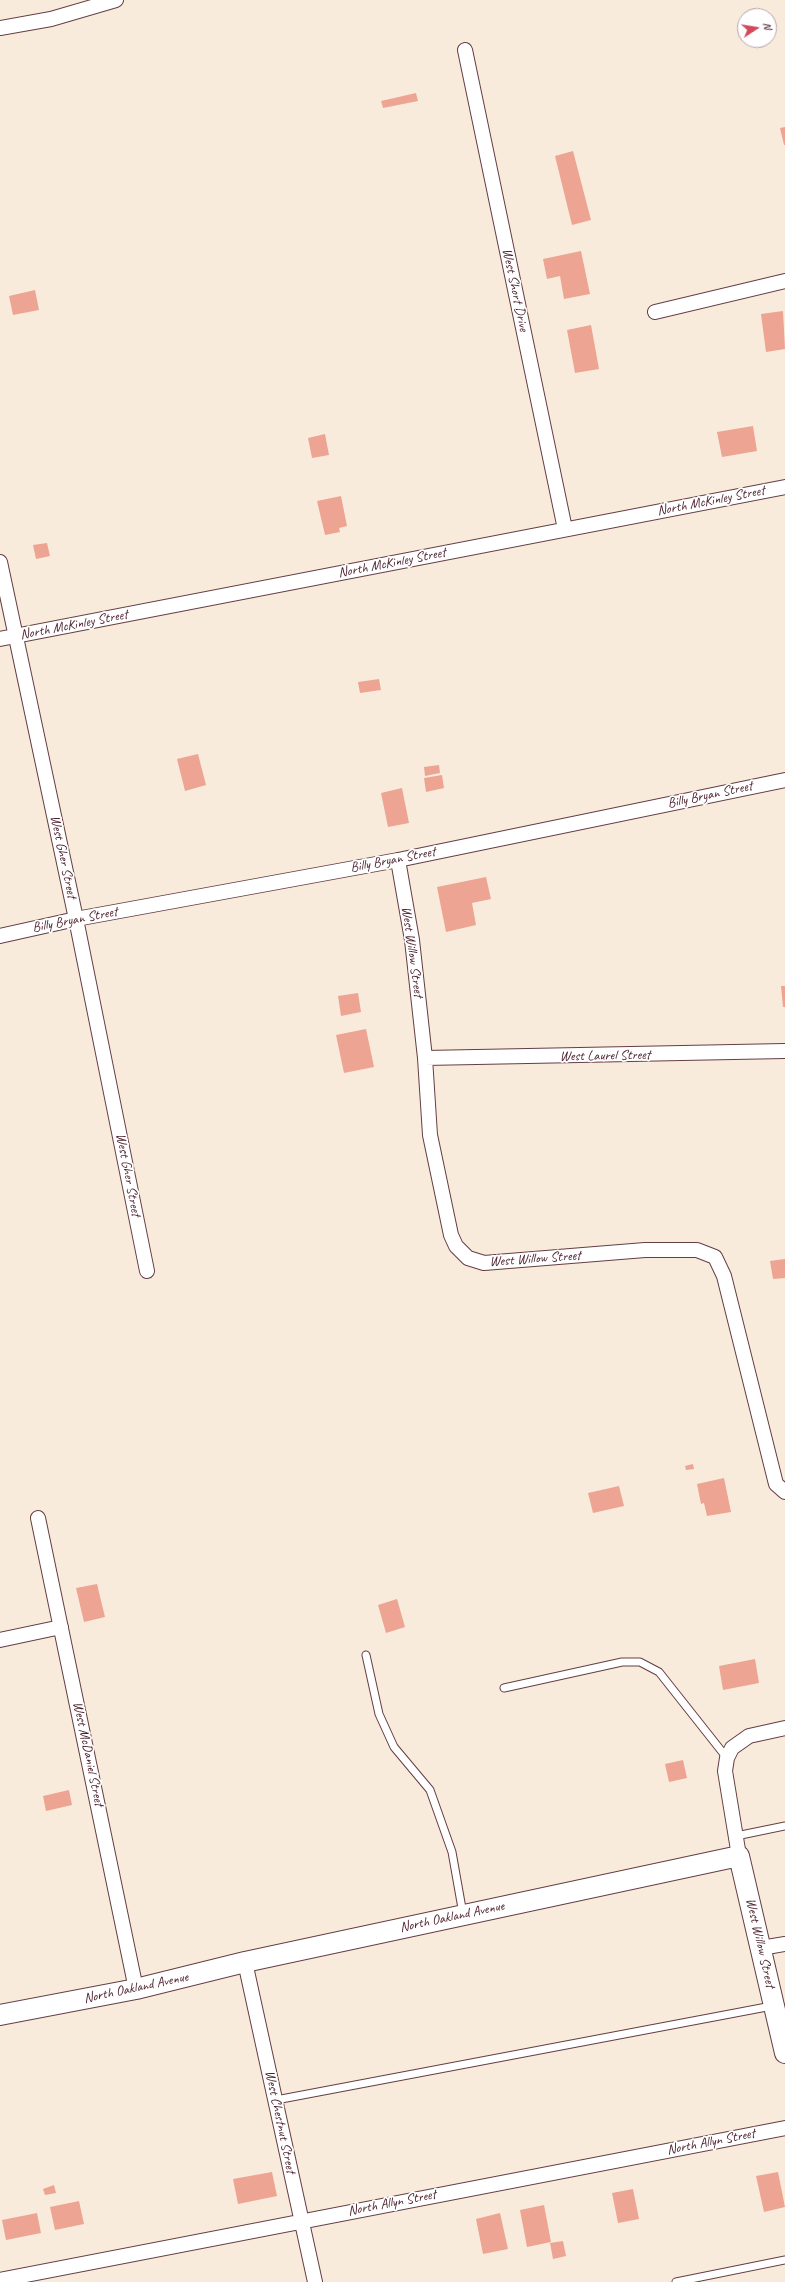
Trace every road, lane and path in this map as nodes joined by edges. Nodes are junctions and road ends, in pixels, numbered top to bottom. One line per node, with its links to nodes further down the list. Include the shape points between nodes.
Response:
1 (116, 0): 2 (street, via 51,19)
2 (0, 28)
3 (465, 50): 7 (street, West Short Drive)
4 (785, 281): 5 (street)
5 (655, 312)
6 (785, 487): 7 (street, North McKinley Street)
7 (565, 529): 9 (street, North McKinley Street)
8 (0, 562): 9 (street, West Gher Street)
9 (15, 636): 10 (street, North McKinley Street); 13 (street, West Gher Street)
10 (0, 640)
11 (785, 780): 12 (street, Billy Bryan Street)
12 (398, 860): 13 (street, Billy Bryan Street); 16 (street, West Willow Street, via 411,933)
13 (76, 919): 14 (street, Billy Bryan Street); 17 (street, West Gher Street)
14 (0, 936)
15 (785, 1051): 16 (street, West Laurel Street)
16 (425, 1058): 18 (street, West Willow Street, via 430,1134 451,1235 456,1246 468,1258 484,1263 645,1250 697,1250 715,1257 724,1276 776,1484)
17 (147, 1271)
18 (785, 1492)
19 (38, 1518): 20 (street, West McDaniel Street)
20 (61, 1627): 21 (street); 33 (street, West McDaniel Street)
21 (0, 1640)
22 (366, 1655): 29 (lane, via 378,1714 394,1747 430,1790 452,1852)
23 (504, 1688): 25 (lane, via 622,1662 640,1662 659,1672)
24 (785, 1728): 25 (street, via 749,1736 732,1748)
25 (727, 1758): 27 (street, via 725,1771)
26 (785, 1826): 27 (lane)
27 (736, 1836): 28 (street)
28 (739, 1856): 29 (street, North Oakland Avenue); 31 (street, West Willow Street)
29 (464, 1914): 32 (street, North Oakland Avenue)
30 (785, 1944): 31 (street)
31 (761, 1948): 34 (street, West Willow Street)
32 (245, 1962): 33 (street, North Oakland Avenue); 37 (street, West Chestnut Street)
33 (136, 1989): 35 (street, North Oakland Avenue)
34 (774, 2005): 36 (street, West Willow Street); 37 (lane)
35 (0, 2015)
36 (785, 2053)
37 (276, 2100): 39 (street, West Chestnut Street)
38 (785, 2128): 39 (street, North Allyn Street)
39 (301, 2220): 41 (street, North Allyn Street); 42 (street, West Chestnut Street)
40 (785, 2260): 43 (lane)
41 (0, 2280)
42 (315, 2282)
43 (676, 2282)

